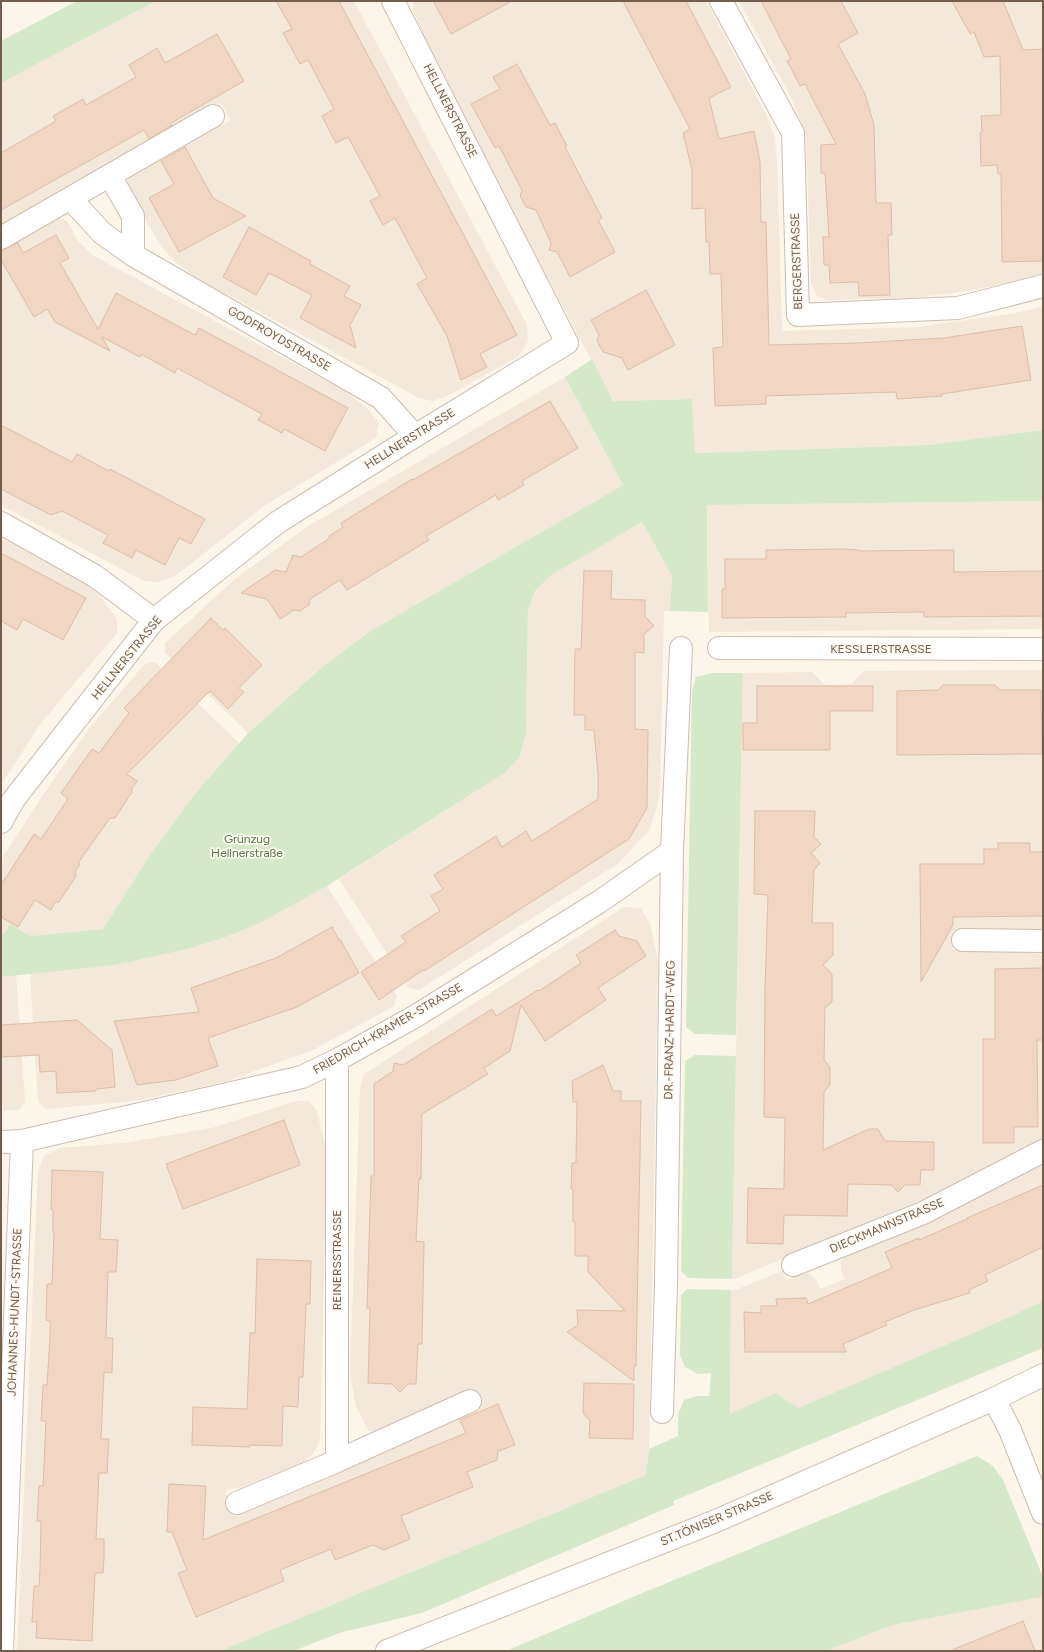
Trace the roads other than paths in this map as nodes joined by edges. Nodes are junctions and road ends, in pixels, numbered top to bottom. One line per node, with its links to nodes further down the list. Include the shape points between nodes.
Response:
1 (394, 1): 9 (street, HELLNERSTRASSE, via 567,343)
2 (721, 1): 8 (street, BERGERSTRASSE, via 793,133 798,315 958,308)
3 (213, 116): 4 (street)
4 (110, 176): 5 (street); 7 (street, via 133,216)
5 (70, 198): 6 (street); 7 (street, GODFROYDSTRASSE, via 102,233)
6 (1, 238)
7 (133, 255): 9 (street, GODFROYDSTRASSE, via 381,398)
8 (1043, 286)
9 (415, 436): 11 (street, HELLNERSTRASSE, via 278,522)
10 (1, 523): 11 (street, via 95,576)
11 (154, 620): 15 (street, HELLNERSTRASSE, via 14,800)
12 (681, 648): 16 (street, DR.-FRANZ-HARDT-WEG)
13 (719, 648): 14 (street, KESSLERSTRASSE)
14 (1043, 648)
15 (1, 822)
16 (672, 851): 19 (street, FRIEDRICH-KRAMER-STRASSE, via 599,902 414,1017); 27 (street, DR.-FRANZ-HARDT-WEG)
17 (963, 940): 18 (street)
18 (1043, 941)
19 (337, 1060): 20 (street, FRIEDRICH-KRAMER-STRASSE, via 302,1077); 28 (street, REINERSSTRASSE)
20 (22, 1141): 21 (street, FRIEDRICH-KRAMER-STRASSE); 31 (street, JOHANNES-HUNDT-STRASSE)
21 (1, 1142)
22 (1043, 1151): 23 (street, DIECKMANNSTRASSE, via 923,1213)
23 (793, 1265)
24 (1043, 1375): 25 (street, ST.TÖNISER STRASSE)
25 (994, 1398): 30 (street, via 1010,1430); 32 (street, ST.TÖNISER STRASSE, via 716,1521)
26 (470, 1400): 28 (street)
27 (662, 1412)
28 (337, 1461): 29 (street)
29 (237, 1503)
30 (1043, 1512)
31 (2, 1651)
32 (387, 1651)

